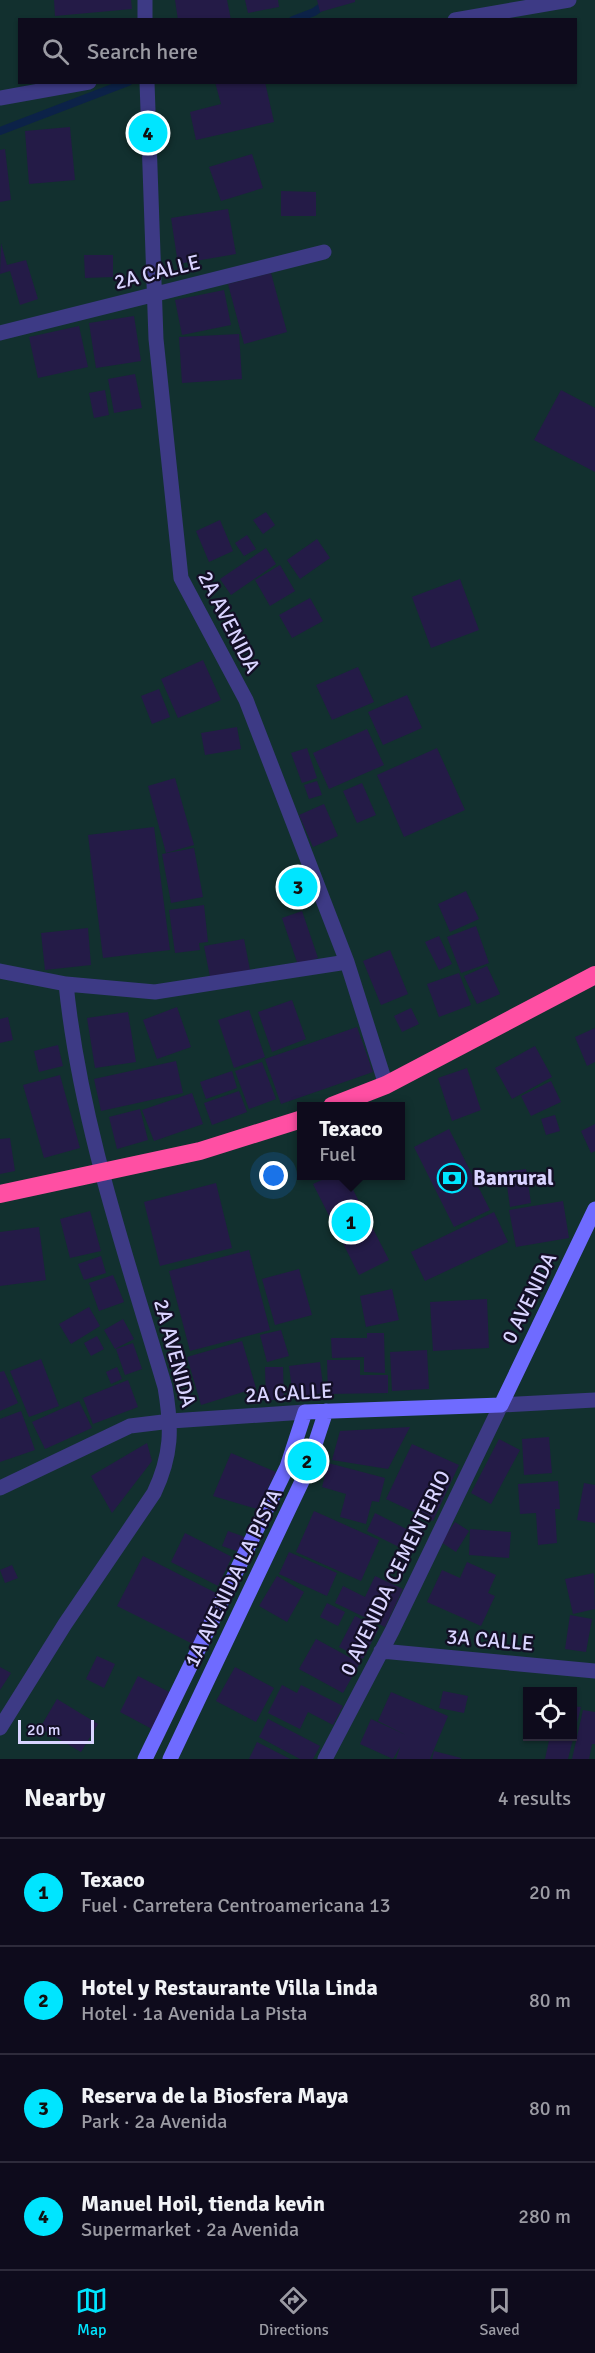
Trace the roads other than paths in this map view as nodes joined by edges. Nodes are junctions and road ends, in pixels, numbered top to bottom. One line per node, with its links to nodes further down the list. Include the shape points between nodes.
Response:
1 (145, 0): 3 (street)
2 (569, 0): 4 (street)
3 (146, 18)
4 (466, 18)
5 (78, 84): 7 (street)
6 (147, 84): 9 (street, 2A AVENIDA)
7 (0, 98)
8 (324, 252): 9 (street, 2A CALLE)
9 (155, 294): 10 (street, 2A CALLE); 11 (street, 2A AVENIDA, via 156,339 181,578 246,700)
10 (0, 333)
11 (347, 962): 14 (street, via 155,992); 15 (street, 2A AVENIDA)
12 (0, 971): 14 (street)
13 (595, 975): 15 (highway)
14 (66, 984): 18 (street, 2A AVENIDA, via 70,1028)
15 (386, 1085): 16 (highway)
16 (344, 1102)
17 (297, 1121): 18 (highway, via 200,1151)
18 (101, 1173): 19 (highway); 25 (street, 2A AVENIDA, via 165,1387)
19 (0, 1194)
20 (595, 1209): 22 (street, 0 AVENIDA)
21 (595, 1400): 22 (street, 2A CALLE)
22 (501, 1405): 23 (street, 2A CALLE); 27 (street, 0 AVENIDA CEMENTERIO)
23 (326, 1411): 24 (street, 2A CALLE); 30 (street, 1A AVENIDA LA PISTA, via 305,1475)
24 (305, 1413): 25 (street, 2A CALLE); 29 (street, 1A AVENIDA LA PISTA, via 287,1467)
25 (171, 1421): 26 (street, 2A CALLE, via 130,1426); 31 (street, 2A AVENIDA, via 164,1473 154,1493 64,1624)
26 (0, 1488)
27 (381, 1651): 28 (street, 3A CALLE); 34 (street, 0 AVENIDA CEMENTERIO)
28 (595, 1671)
29 (187, 1672): 30 (street); 32 (street, 1A AVENIDA LA PISTA)
30 (207, 1681): 33 (street, 1A AVENIDA LA PISTA)
31 (0, 1728)
32 (145, 1759)
33 (170, 1759)
34 (325, 1759)

